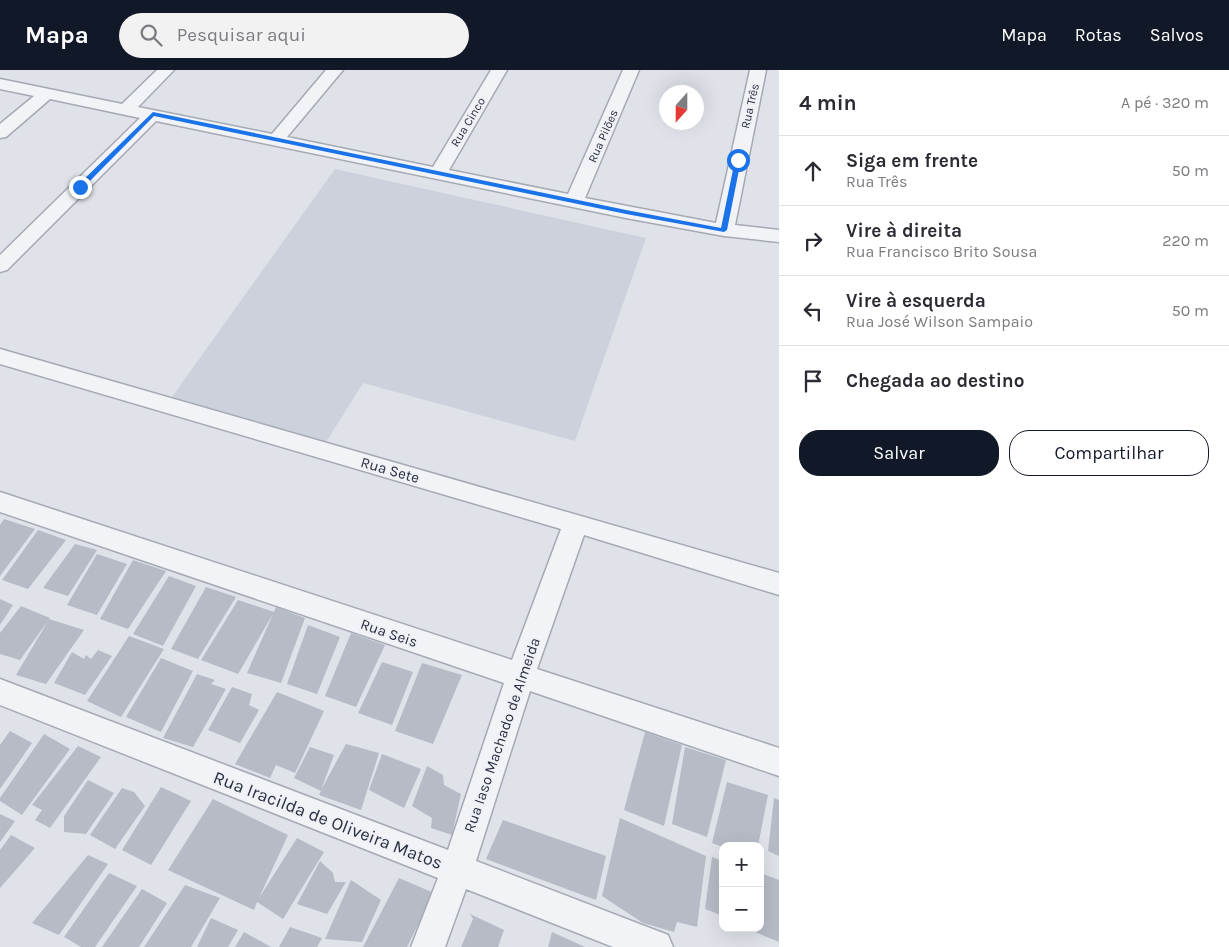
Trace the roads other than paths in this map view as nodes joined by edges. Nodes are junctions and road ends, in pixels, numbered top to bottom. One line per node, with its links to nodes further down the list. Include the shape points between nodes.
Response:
1 (166, 70): 8 (street)
2 (335, 70): 11 (street)
3 (499, 70): 12 (street, Rua Cinco)
4 (631, 70): 13 (street, Rua Pilões)
5 (758, 70): 14 (street, Rua Três)
6 (0, 84): 7 (street)
7 (47, 93): 8 (street); 10 (street)
8 (126, 108): 9 (street)
9 (153, 114): 11 (street); 16 (street)
10 (0, 133)
11 (276, 140): 12 (street)
12 (438, 173): 13 (street)
13 (574, 201): 14 (street)
14 (724, 230): 15 (street)
15 (779, 236)
16 (0, 266)
17 (0, 356): 19 (street, Rua Sete)
18 (0, 502): 21 (street, Rua Seis)
19 (576, 523): 20 (street, Rua Sete); 21 (street, Rua Iaso Machado de Almeida)
20 (779, 584)
21 (520, 677): 23 (street, Rua Seis); 24 (street, Rua Iaso Machado de Almeida)
22 (0, 692): 24 (street, Rua Iracilda de Oliveira Matos)
23 (779, 762)
24 (457, 871): 25 (street, Rua Iaso Machado de Almeida); 26 (street, Rua Iracilda de Oliveira Matos)
25 (428, 947)
26 (656, 947)

